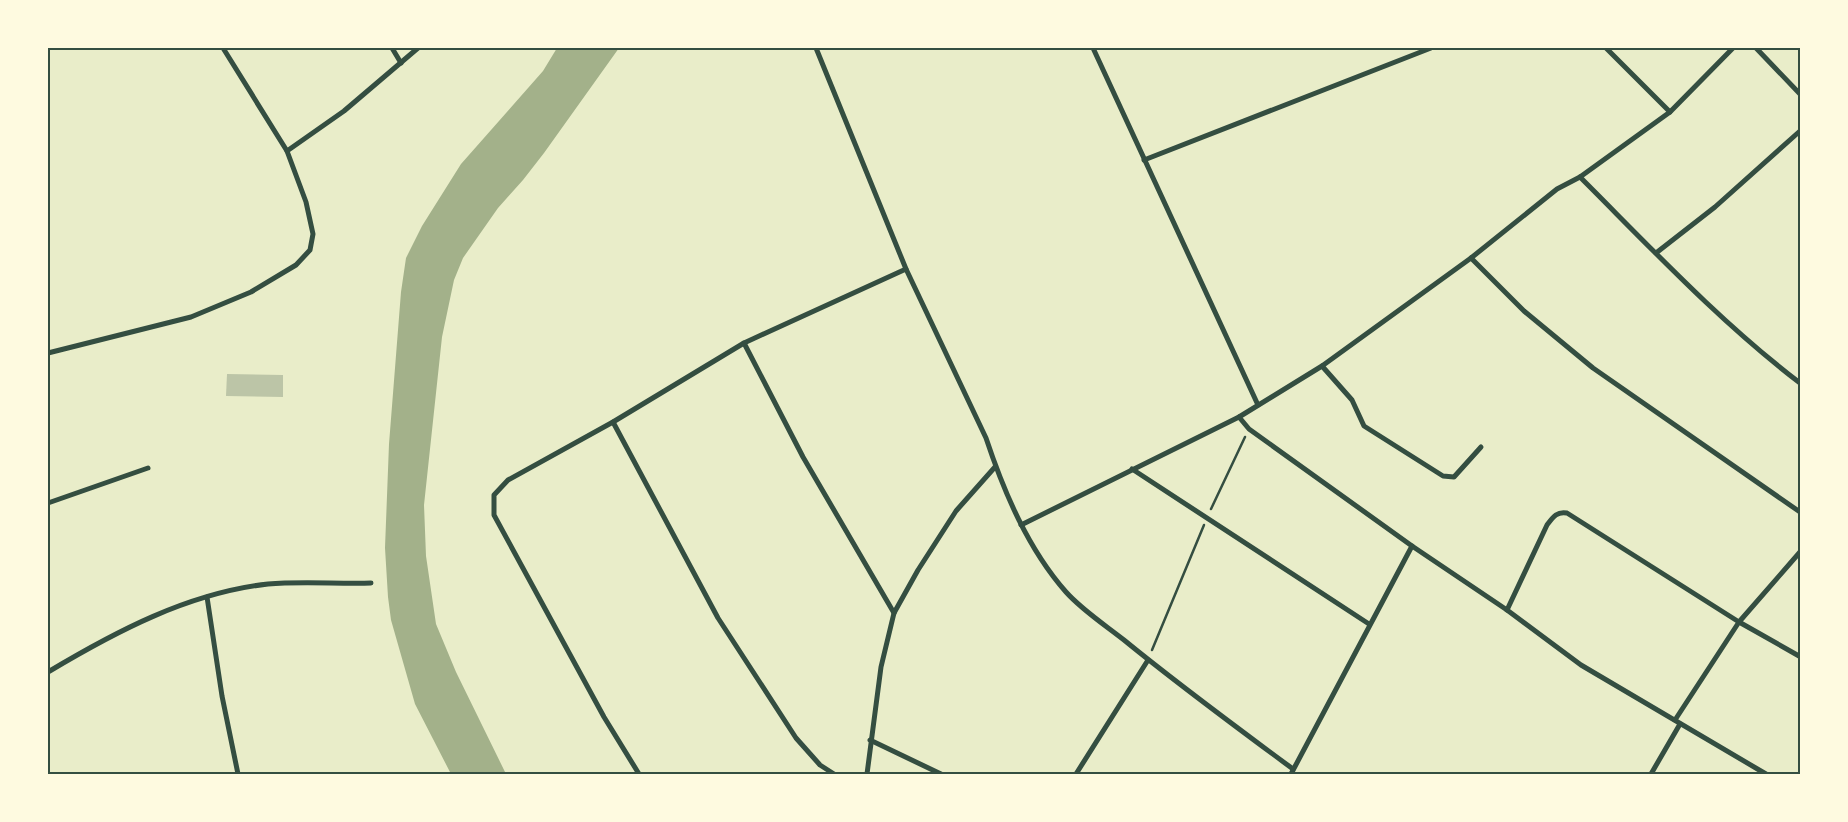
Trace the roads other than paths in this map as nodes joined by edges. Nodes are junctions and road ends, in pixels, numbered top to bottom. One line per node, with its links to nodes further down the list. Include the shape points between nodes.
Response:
1 (223, 48): 14 (street)
2 (392, 48): 10 (street)
3 (418, 48): 10 (street)
4 (816, 48): 19 (street)
5 (1093, 48): 15 (street)
6 (1431, 48): 15 (street)
7 (1606, 48): 12 (street)
8 (1733, 48): 12 (street)
9 (1756, 48): 11 (street)
10 (401, 63): 14 (street, via 344,111)
11 (1800, 94)
12 (1670, 112): 16 (street)
13 (1800, 131): 17 (street, via 1715,207)
14 (287, 151): 21 (street, via 306,202 313,234 310,250 296,265 251,292 191,317)
15 (1144, 160): 24 (street)
16 (1580, 177): 17 (street); 18 (street, via 1556,190)
17 (1656, 253): 23 (street, via 1707,304)
18 (1471, 258): 22 (street); 32 (street, via 1524,311 1593,368)
19 (906, 269): 20 (street); 28 (street, via 986,438)
20 (744, 343): 26 (street); 39 (street, via 803,457)
21 (48, 353)
22 (1322, 366): 24 (street); 27 (street, via 1352,400 1364,426 1443,476 1454,477)
23 (1800, 383)
24 (1258, 406): 25 (street)
25 (1239, 417): 30 (street); 34 (street, via 1249,429)
26 (613, 422): 50 (street, via 508,480 494,495 494,515 604,717); 51 (street, via 718,618 796,738)
27 (1480, 447)
28 (995, 467): 33 (street); 39 (street, via 956,511)
29 (148, 468): 31 (street)
30 (1132, 469): 33 (street); 41 (street)
31 (48, 503)
32 (1800, 512)
33 (1021, 525): 43 (street, via 1067,594)
34 (1412, 546): 38 (street); 41 (street)
35 (1800, 552): 40 (street)
36 (371, 583): 37 (street, via 268,584)
37 (206, 597): 44 (street, via 111,634); 49 (street)
38 (1507, 610): 40 (street, via 1547,525 1557,513 1562,512); 45 (street, via 1581,665)
39 (894, 613): 47 (street, via 881,667)
40 (1740, 622): 42 (street); 45 (street)
41 (1369, 624): 48 (street)
42 (1799, 656)
43 (1148, 660): 48 (street); 54 (street)
44 (48, 672)
45 (1675, 720): 46 (street)
46 (1680, 724): 55 (street); 56 (street)
47 (870, 740): 52 (street); 53 (street)
48 (1292, 772)
49 (238, 774)
50 (639, 774)
51 (834, 774)
52 (867, 774)
53 (941, 774)
54 (1076, 774)
55 (1651, 774)
56 (1766, 774)

